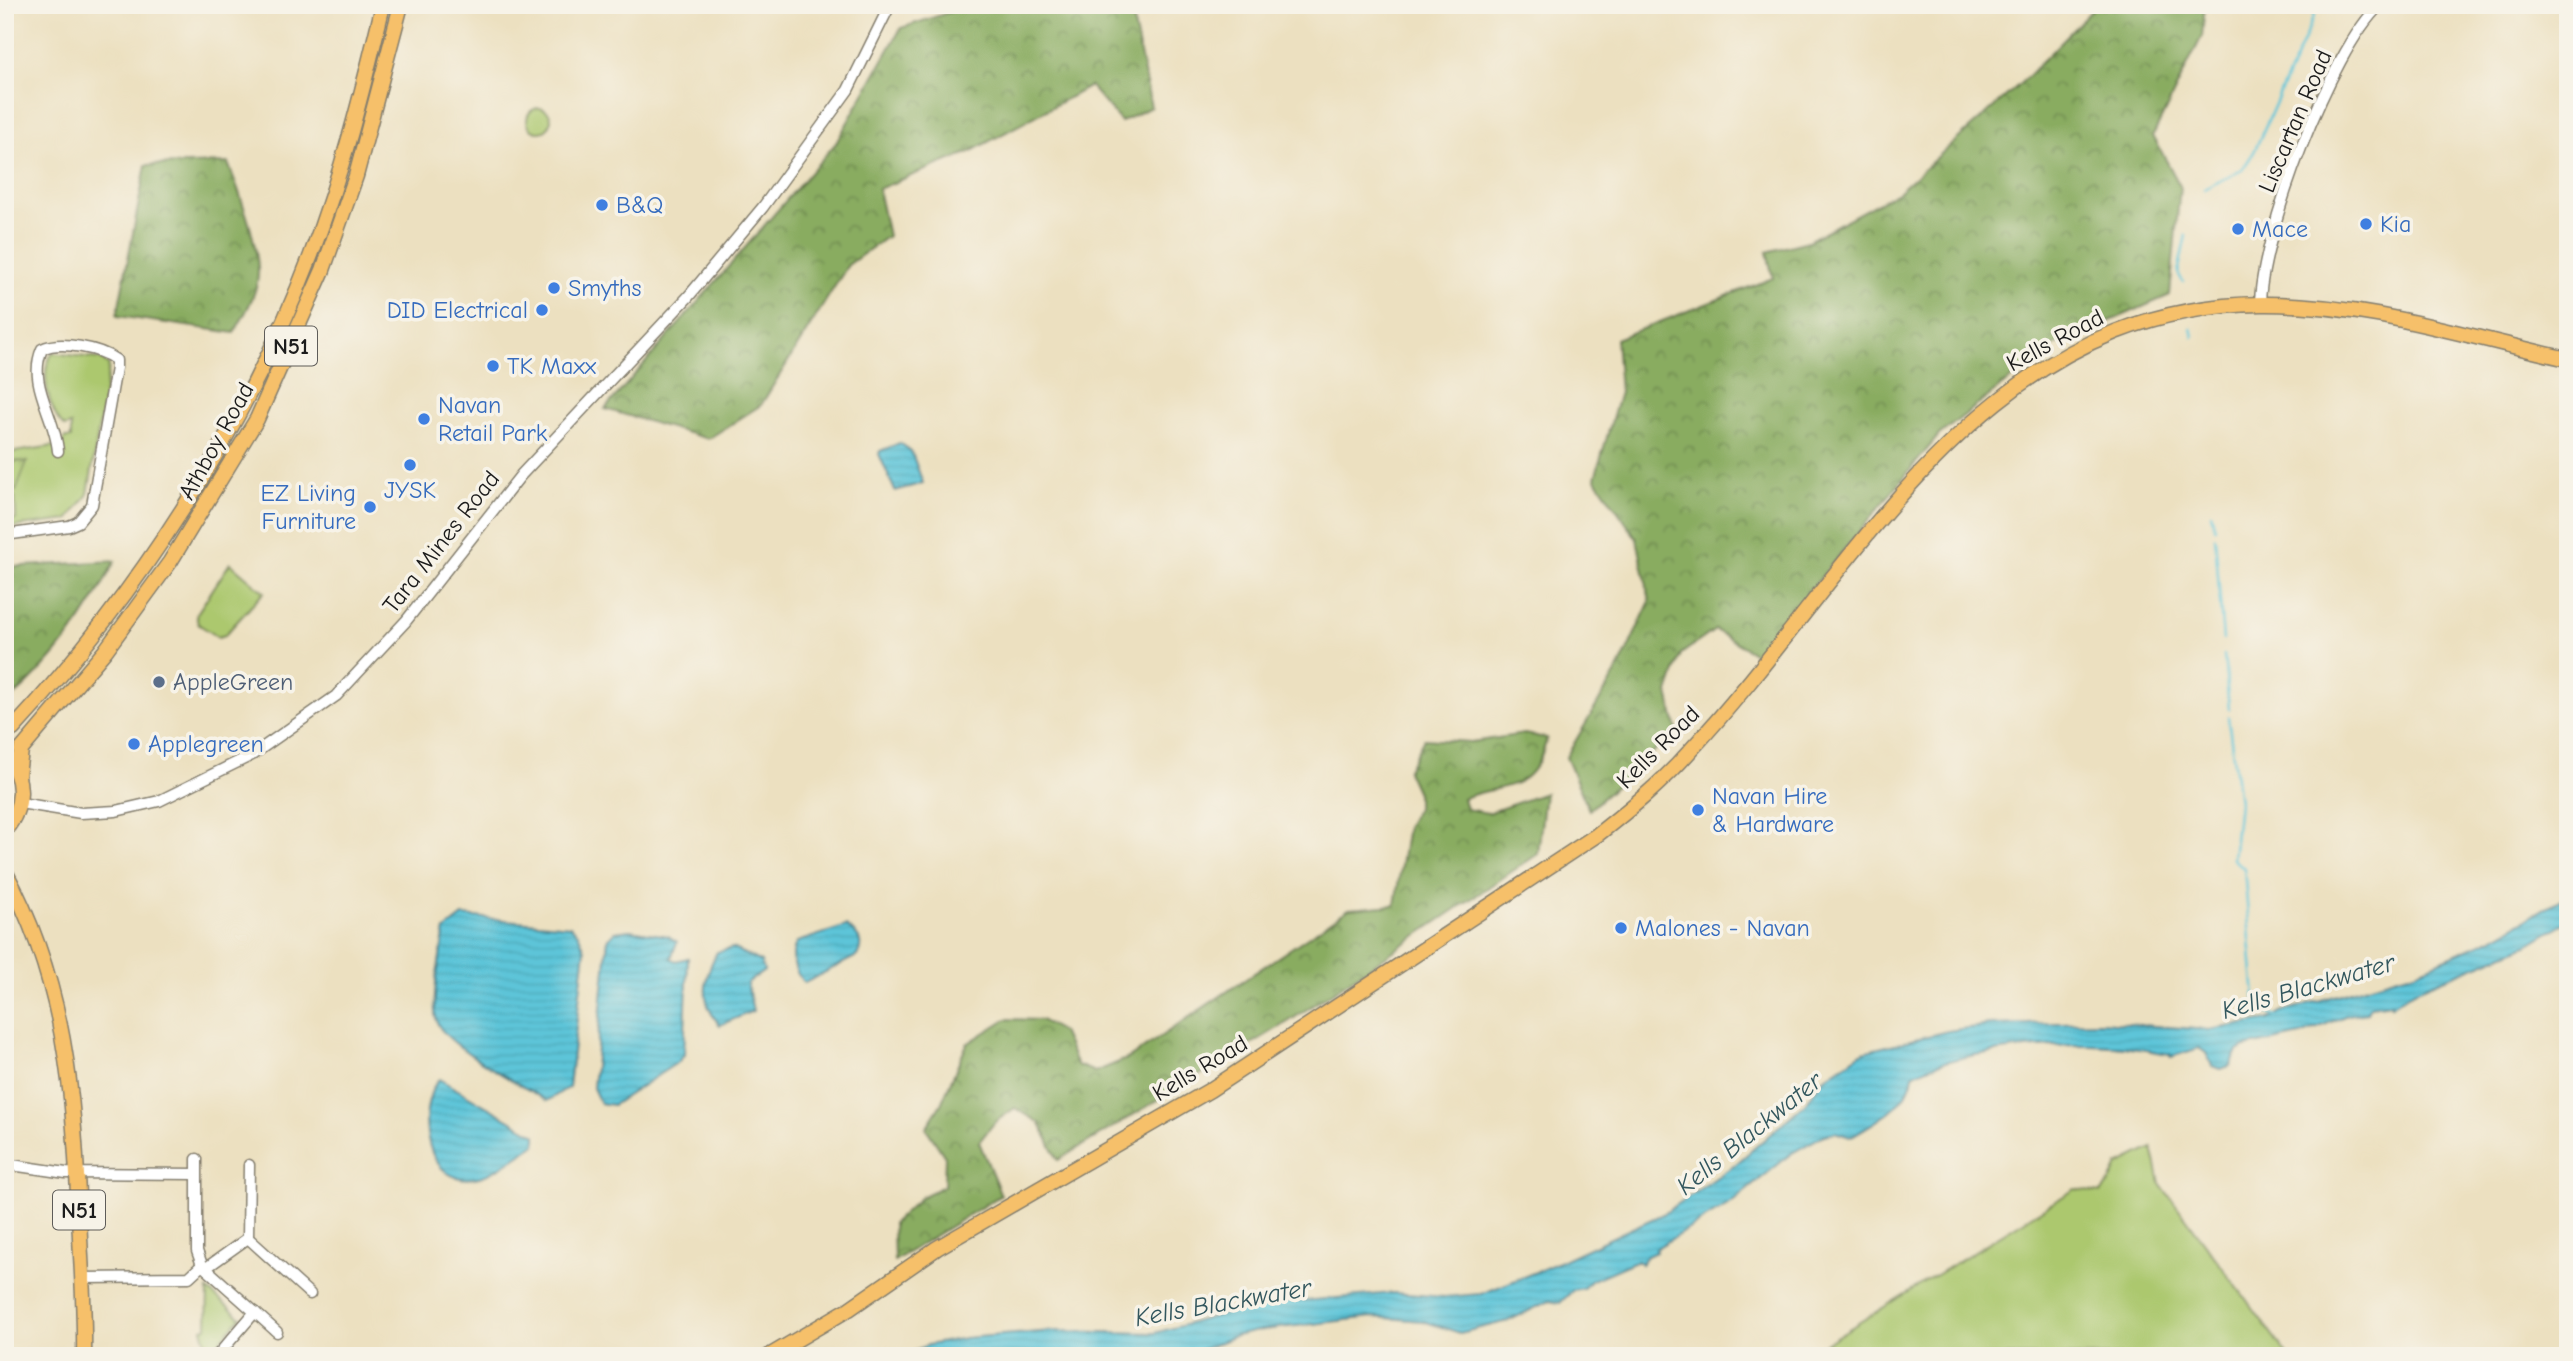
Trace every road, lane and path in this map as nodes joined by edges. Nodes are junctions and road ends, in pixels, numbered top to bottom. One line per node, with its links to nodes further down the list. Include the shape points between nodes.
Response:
1 (383, 5): 9 (main road, Athboy Road / N51, via 354,125 311,256 259,371 205,472 136,577 41,697)
2 (401, 5): 11 (main road, Athboy Road / N51, via 356,177 323,270 257,419 170,562 104,651 21,750)
3 (890, 5): 12 (street, Tara Mines Road, via 848,90 771,198 688,297 521,475 406,621 336,696 251,755 159,801 80,813)
4 (2380, 5): 5 (street, Liscartan Road, via 2349,47 2308,135 2273,230 2262,272)
5 (2260, 304): 6 (main road, Kells Road, via 2357,312); 28 (main road, Kells Road, via 2139,323 2027,377 1976,418 1906,491 1690,752 1647,795 1594,837 1210,1090 937,1248 849,1310)
6 (2568, 359)
7 (58, 451): 8 (street, via 57,435 37,383 36,363 42,349 52,344 107,354 117,360 92,505 69,526)
8 (5, 534)
9 (5, 733)
10 (5, 755): 11 (main road, N51)
11 (18, 776): 12 (main road, N51)
12 (20, 803): 13 (main road)
13 (6, 831)
14 (5, 871): 18 (main road, N51, via 37,935 62,1028)
15 (197, 1159): 19 (street)
16 (5, 1164): 18 (street)
17 (249, 1165): 20 (street)
18 (77, 1174): 19 (street); 22 (main road, N51)
19 (196, 1174): 21 (street, via 197,1243)
20 (248, 1238): 21 (street); 23 (street)
21 (204, 1266): 22 (street, via 189,1277); 24 (street)
22 (82, 1278): 26 (main road, N51)
23 (310, 1294)
24 (256, 1312): 25 (street); 27 (street)
25 (277, 1332)
26 (84, 1356)
27 (217, 1356)
28 (769, 1356)

